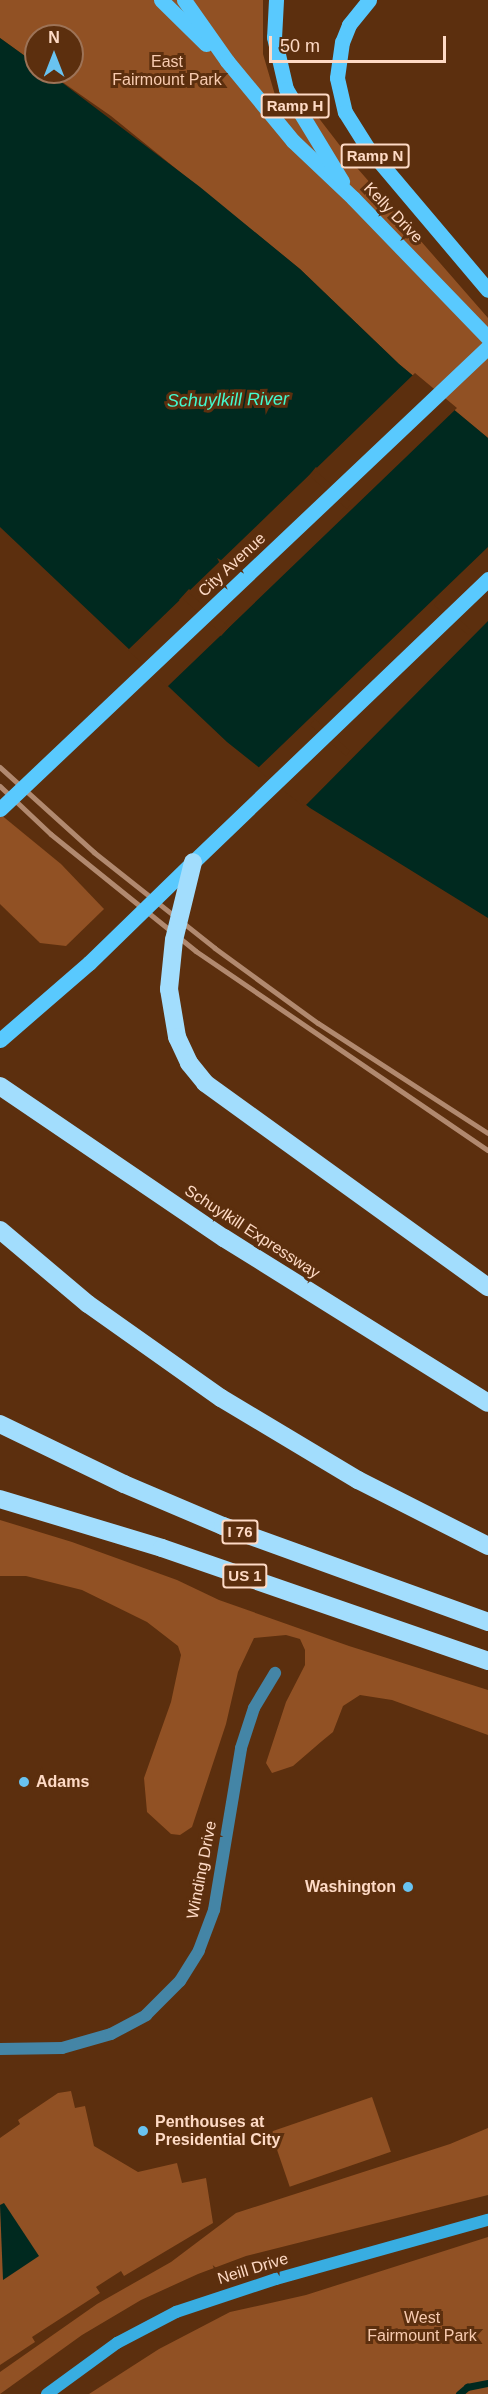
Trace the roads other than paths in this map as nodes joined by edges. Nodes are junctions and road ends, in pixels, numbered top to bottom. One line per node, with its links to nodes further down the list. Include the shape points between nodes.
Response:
1 (161, 0): 5 (main road)
2 (184, 0): 5 (main road, Kelly Drive)
3 (276, 0): 6 (main road, Ramp H, via 274,37 286,89)
4 (369, 0): 7 (main road, Ramp N, via 349,25 342,42 338,78 345,112 367,147)
5 (227, 61): 6 (main road, Kelly Drive, via 293,141)
6 (353, 198): 8 (main road, Kelly Drive)
7 (488, 290)
8 (488, 338)
9 (488, 347): 11 (main road, City Avenue, bridge)
10 (488, 579): 12 (main road)
11 (0, 809)
12 (193, 862): 13 (main road, bridge, via 89,963); 16 (highway, bridge, via 174,940 169,989 177,1037 189,1063 205,1083)
13 (0, 1040)
14 (0, 1086): 17 (highway, Schuylkill Expressway, via 224,1238)
15 (0, 1230): 20 (highway, via 88,1304 221,1398 358,1480)
16 (488, 1287)
17 (488, 1402)
18 (0, 1424): 21 (highway, I 76, via 222,1526)
19 (0, 1499): 22 (highway, US 1, via 162,1548)
20 (488, 1546)
21 (488, 1622)
22 (488, 1660)
23 (275, 1673): 24 (street, Winding Drive, via 255,1708 241,1748 214,1910 199,1950 180,1981 146,2015 111,2034 62,2048)
24 (0, 2049)
25 (488, 2220): 26 (main road, Neill Drive, via 266,2282 176,2312 117,2343)
26 (47, 2394)

